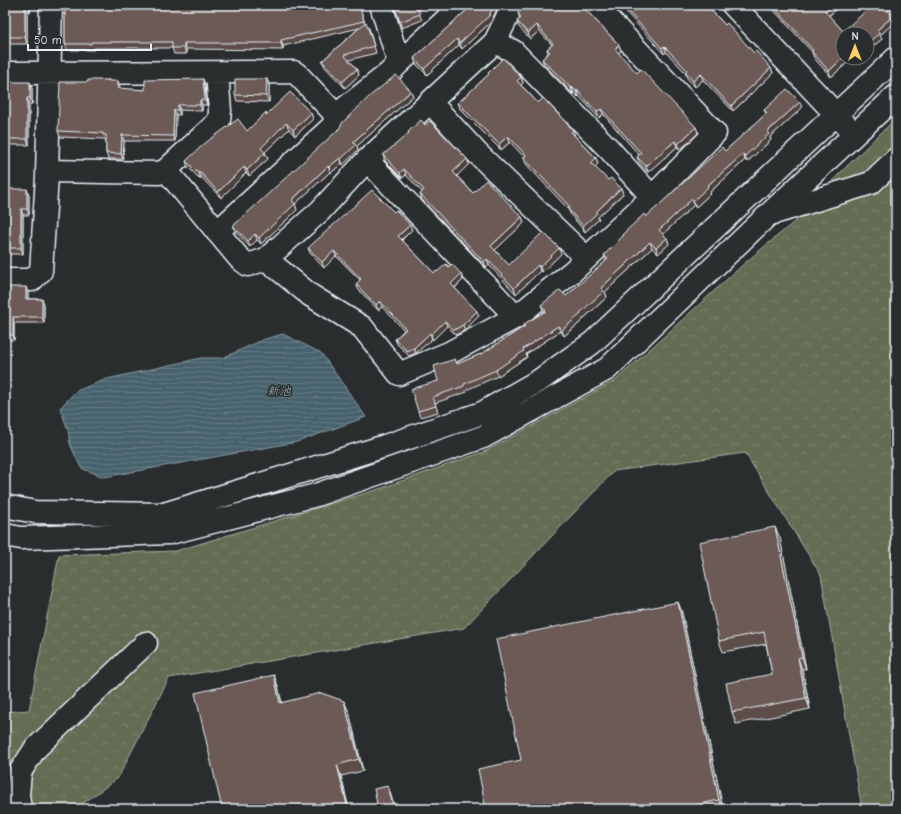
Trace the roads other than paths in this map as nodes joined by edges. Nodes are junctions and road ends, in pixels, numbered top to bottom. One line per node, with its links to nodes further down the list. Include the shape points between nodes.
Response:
1 (51, 5): 11 (street)
2 (381, 5): 9 (street)
3 (462, 5): 9 (street)
4 (513, 5): 7 (street)
5 (595, 5): 22 (street, via 715,133)
6 (733, 5): 16 (street)
7 (495, 42): 14 (street); 22 (street, via 513,51)
8 (896, 58): 16 (street)
9 (399, 63): 15 (street)
10 (5, 73): 11 (street)
11 (49, 73): 12 (street); 21 (street)
12 (217, 73): 15 (street, via 294,72); 20 (street, via 219,121)
13 (896, 96): 17 (street)
14 (430, 102): 19 (street); 25 (street, via 477,153)
15 (336, 115): 24 (street, via 333,126)
16 (835, 115): 17 (street); 29 (street, via 592,343 540,380 482,413 382,447 164,514 35,512)
17 (855, 134): 23 (street)
18 (896, 159): 23 (street, via 872,183)
19 (367, 160): 26 (street, via 320,211); 28 (street)
20 (166, 170): 21 (street, via 159,173); 24 (street)
21 (47, 172): 27 (street, via 41,271 32,280)
22 (652, 197): 25 (street)
23 (768, 215): 30 (street, via 607,369 483,438 316,495 170,533 21,538)
24 (217, 232): 26 (street, via 248,264)
25 (585, 258): 28 (street, via 573,271)
26 (266, 259): 28 (street, via 310,295 362,327 399,374 450,353)
27 (5, 280)
28 (516, 317)
29 (5, 506)
30 (5, 535)
31 (146, 643): 32 (street, via 35,749 20,772)
32 (20, 809)

